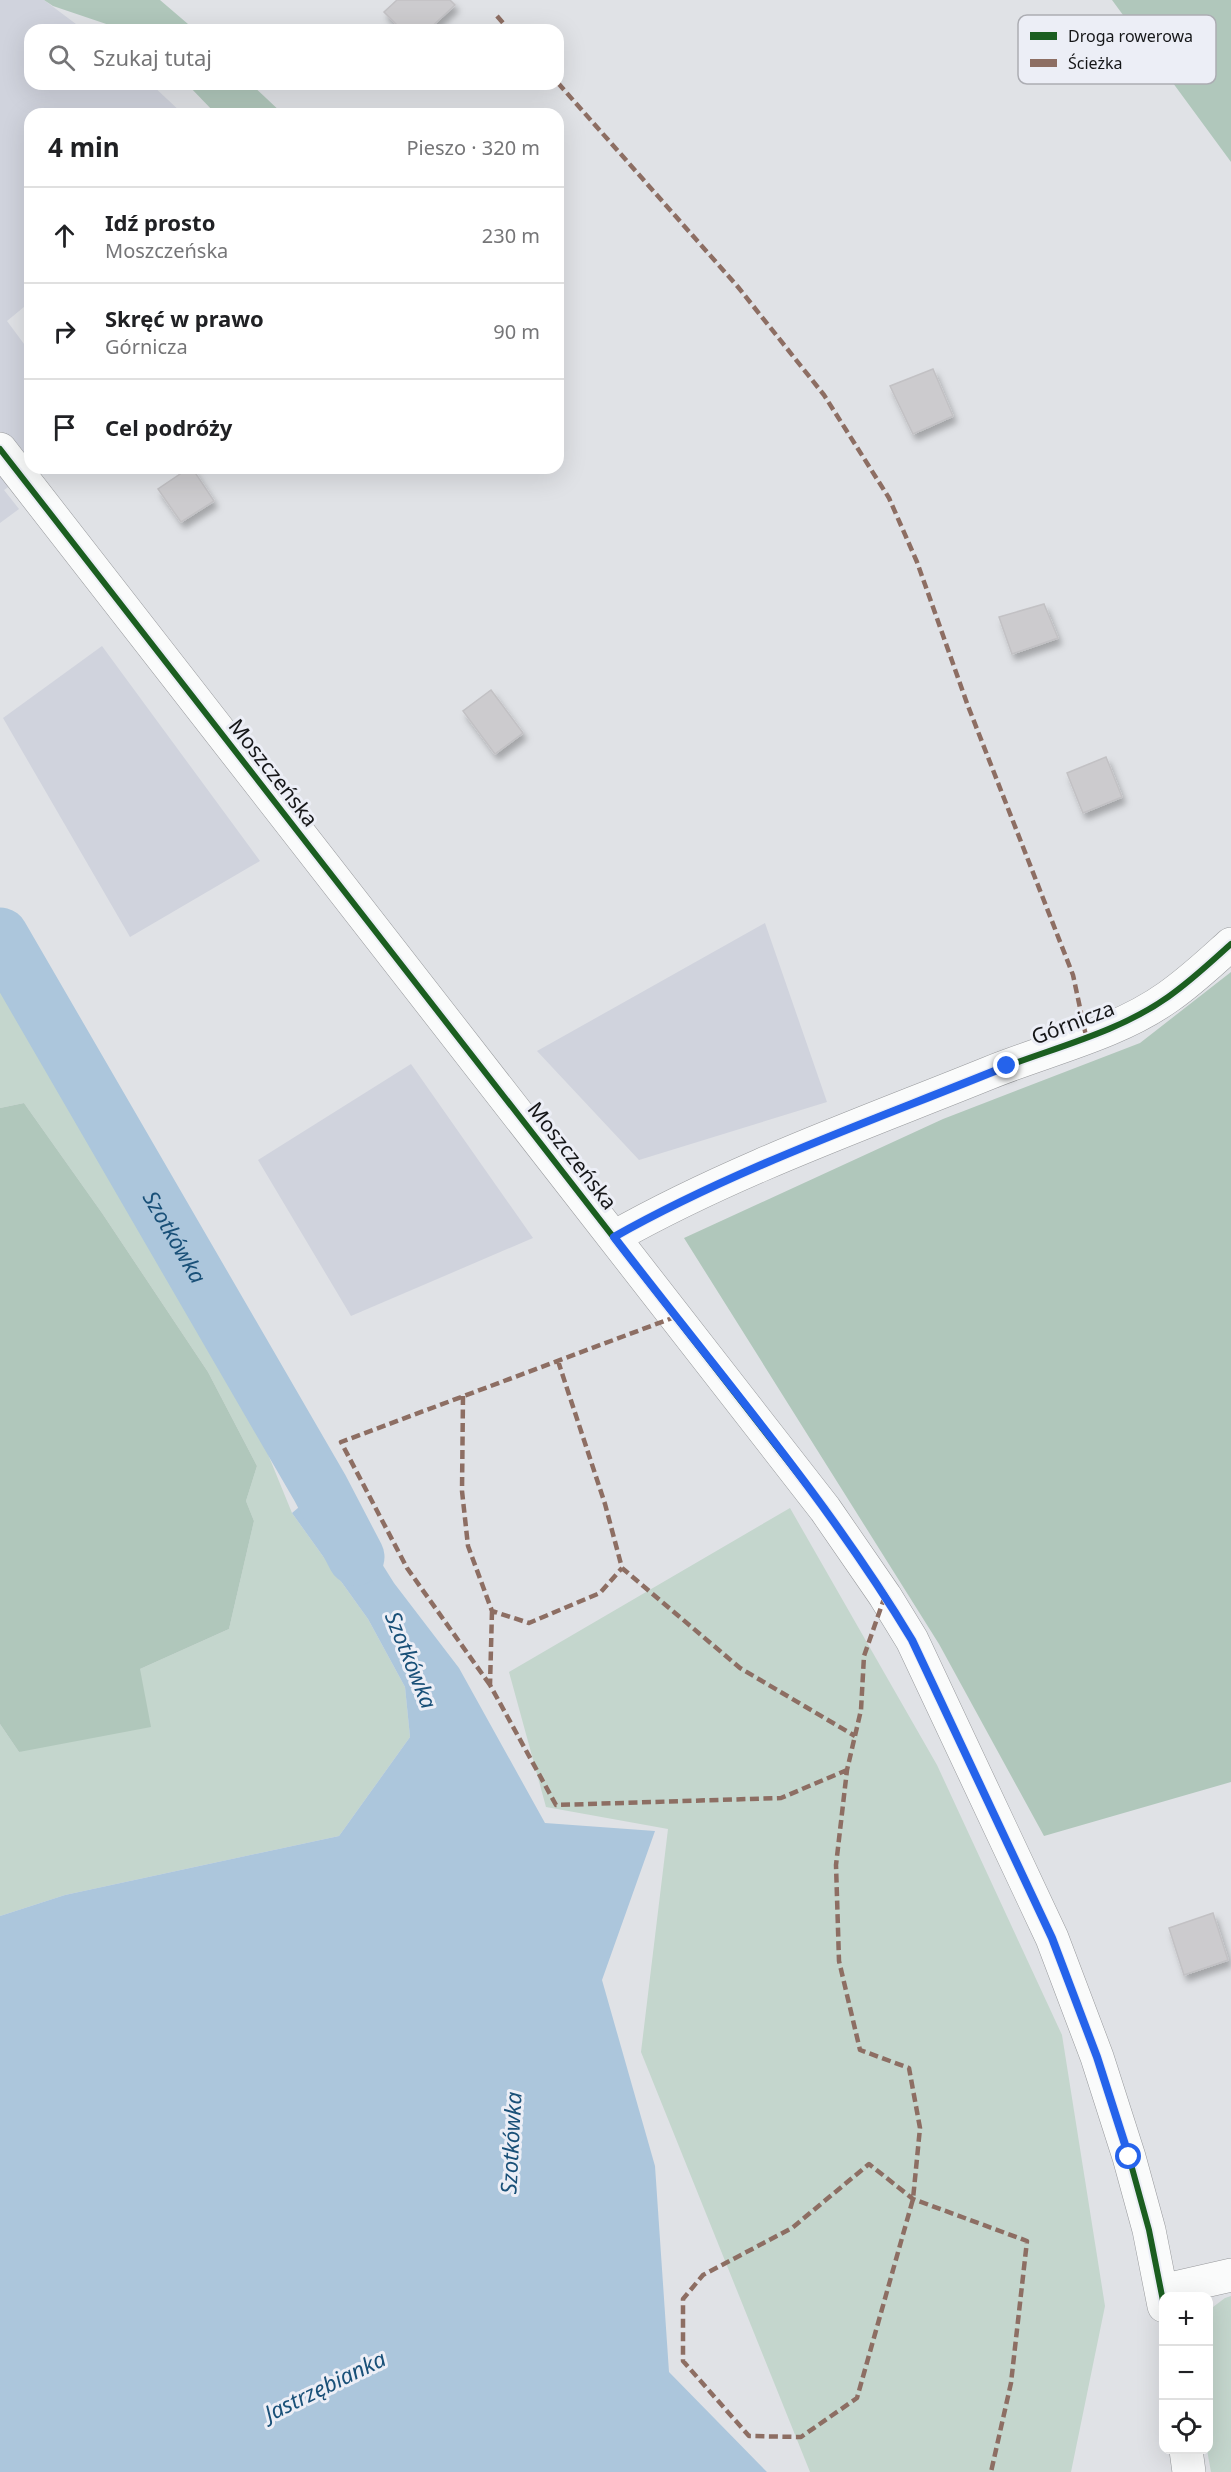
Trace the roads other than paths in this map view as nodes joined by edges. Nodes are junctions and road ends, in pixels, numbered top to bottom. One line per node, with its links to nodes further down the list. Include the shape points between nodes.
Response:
1 (0, 449): 3 (street, Moszczeńska)
2 (1231, 944): 3 (street, Górnicza, via 1168,997 1131,1019 742,1173)
3 (614, 1237): 5 (street, Moszczeńska, via 825,1509 912,1640 1052,1938 1097,2057 1125,2146 1149,2230)
4 (1231, 2275): 6 (street)
5 (1161, 2292)
6 (1182, 2292)
7 (1187, 2454): 8 (street)
8 (1189, 2472)

